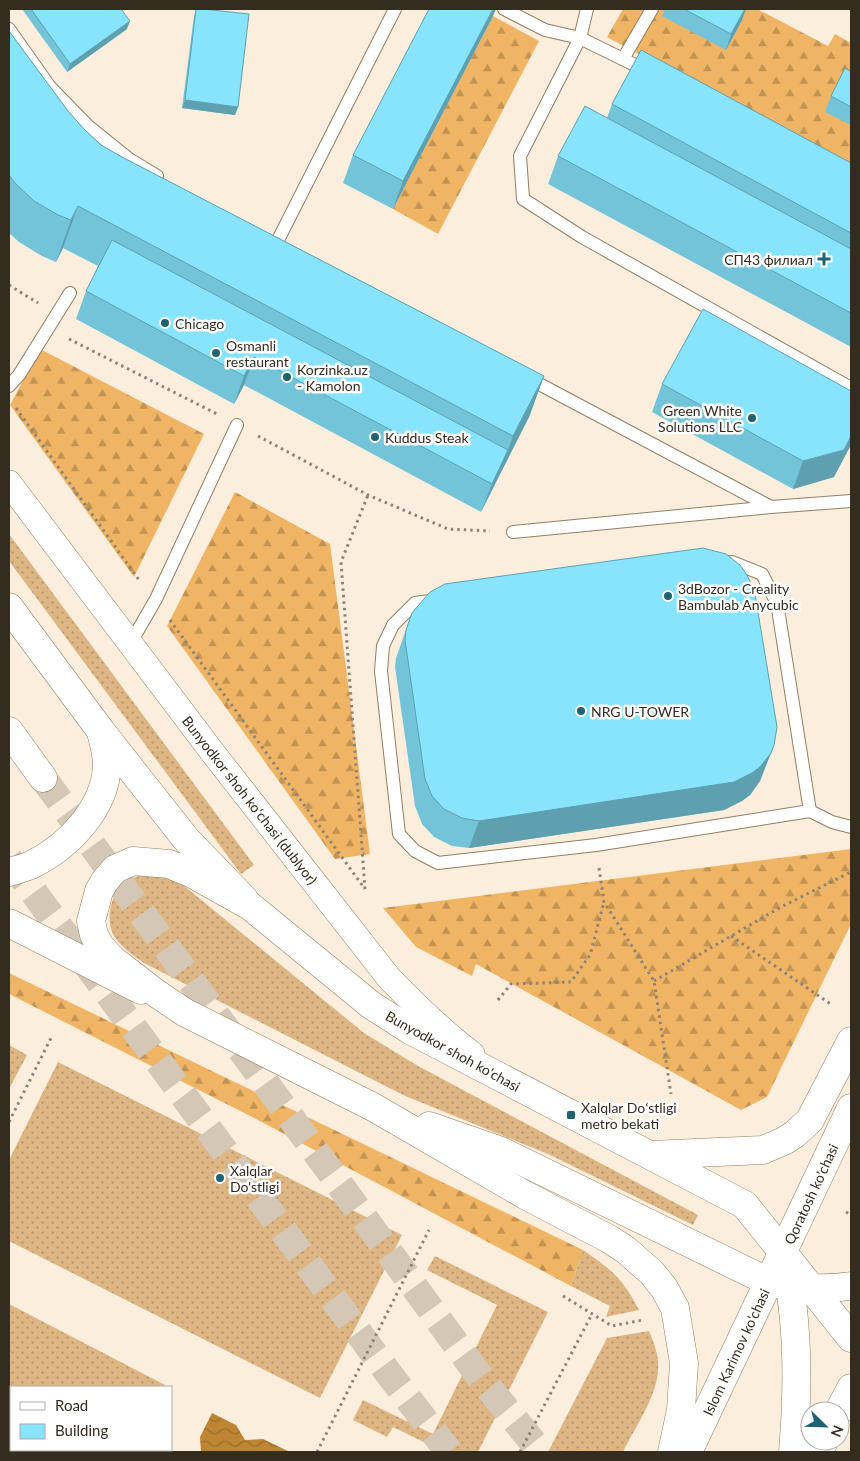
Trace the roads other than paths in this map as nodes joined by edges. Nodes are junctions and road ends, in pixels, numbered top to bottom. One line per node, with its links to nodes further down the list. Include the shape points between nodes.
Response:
1 (395, 9): 10 (lane)
2 (504, 9): 6 (lane, via 545,30)
3 (587, 9): 6 (lane)
4 (652, 9): 7 (lane)
5 (9, 28): 9 (lane, via 50,87 88,126 129,159)
6 (580, 38): 7 (lane); 14 (lane, via 520,156 523,199 582,237)
7 (623, 59): 8 (lane)
8 (659, 78)
9 (172, 184)
10 (276, 244)
11 (70, 293): 13 (lane)
12 (519, 373): 18 (lane)
13 (9, 386)
14 (851, 388)
15 (237, 425): 23 (lane, via 156,599)
16 (9, 483): 23 (street, Bunyodkor shoh koʻchasi (dublyor))
17 (851, 501): 18 (lane)
18 (771, 507): 19 (lane)
19 (513, 532)
20 (712, 565): 27 (lane, via 732,562 762,574 777,603)
21 (445, 599): 27 (lane, via 415,603 393,625 383,646 381,671 399,834 415,851 438,863 596,845)
22 (9, 607): 25 (main road)
23 (130, 644): 34 (street, Bunyodkor shoh koʻchasi (dublyor), via 389,978 451,1038)
24 (9, 731): 26 (main road)
25 (101, 731): 29 (main road, via 106,766 98,802 67,841 30,865); 30 (main road, Bunyodkor shoh ko'chasi, via 186,839)
26 (43, 778)
27 (810, 811): 28 (lane)
28 (851, 827)
29 (9, 872)
30 (250, 906): 32 (main road, via 190,873 158,862 124,864 104,882 91,921 100,946 127,972); 34 (main road, Bunyodkor shoh ko'chasi, via 371,1005 410,1030)
31 (9, 923): 32 (main road)
32 (184, 1012): 35 (main road)
33 (851, 1041): 37 (main road, via 810,1120 784,1141 763,1150)
34 (521, 1089): 37 (main road, Bunyodkor shoh ko'chasi)
35 (373, 1107): 39 (main road, via 501,1150); 44 (main road, via 525,1195 609,1239 652,1274 675,1308 684,1363 681,1410)
36 (851, 1108): 38 (main road, Qoratosh ko'chasi)
37 (648, 1155): 38 (main road, Bunyodkor shoh ko'chasi, via 745,1205)
38 (783, 1253): 39 (main road, Islom Karimov ko'chasi); 39 (main road, Bunyodkor shoh ko'chasi)
39 (790, 1286): 40 (main road); 41 (main road, Bunyodkor shoh ko'chasi); 45 (main road, Islom Karimov ko'chasi); 46 (main road, via 796,1380)
40 (851, 1286)
41 (851, 1338)
42 (851, 1388): 43 (main road)
43 (845, 1401)
44 (672, 1452)
45 (688, 1452)
46 (794, 1452)

